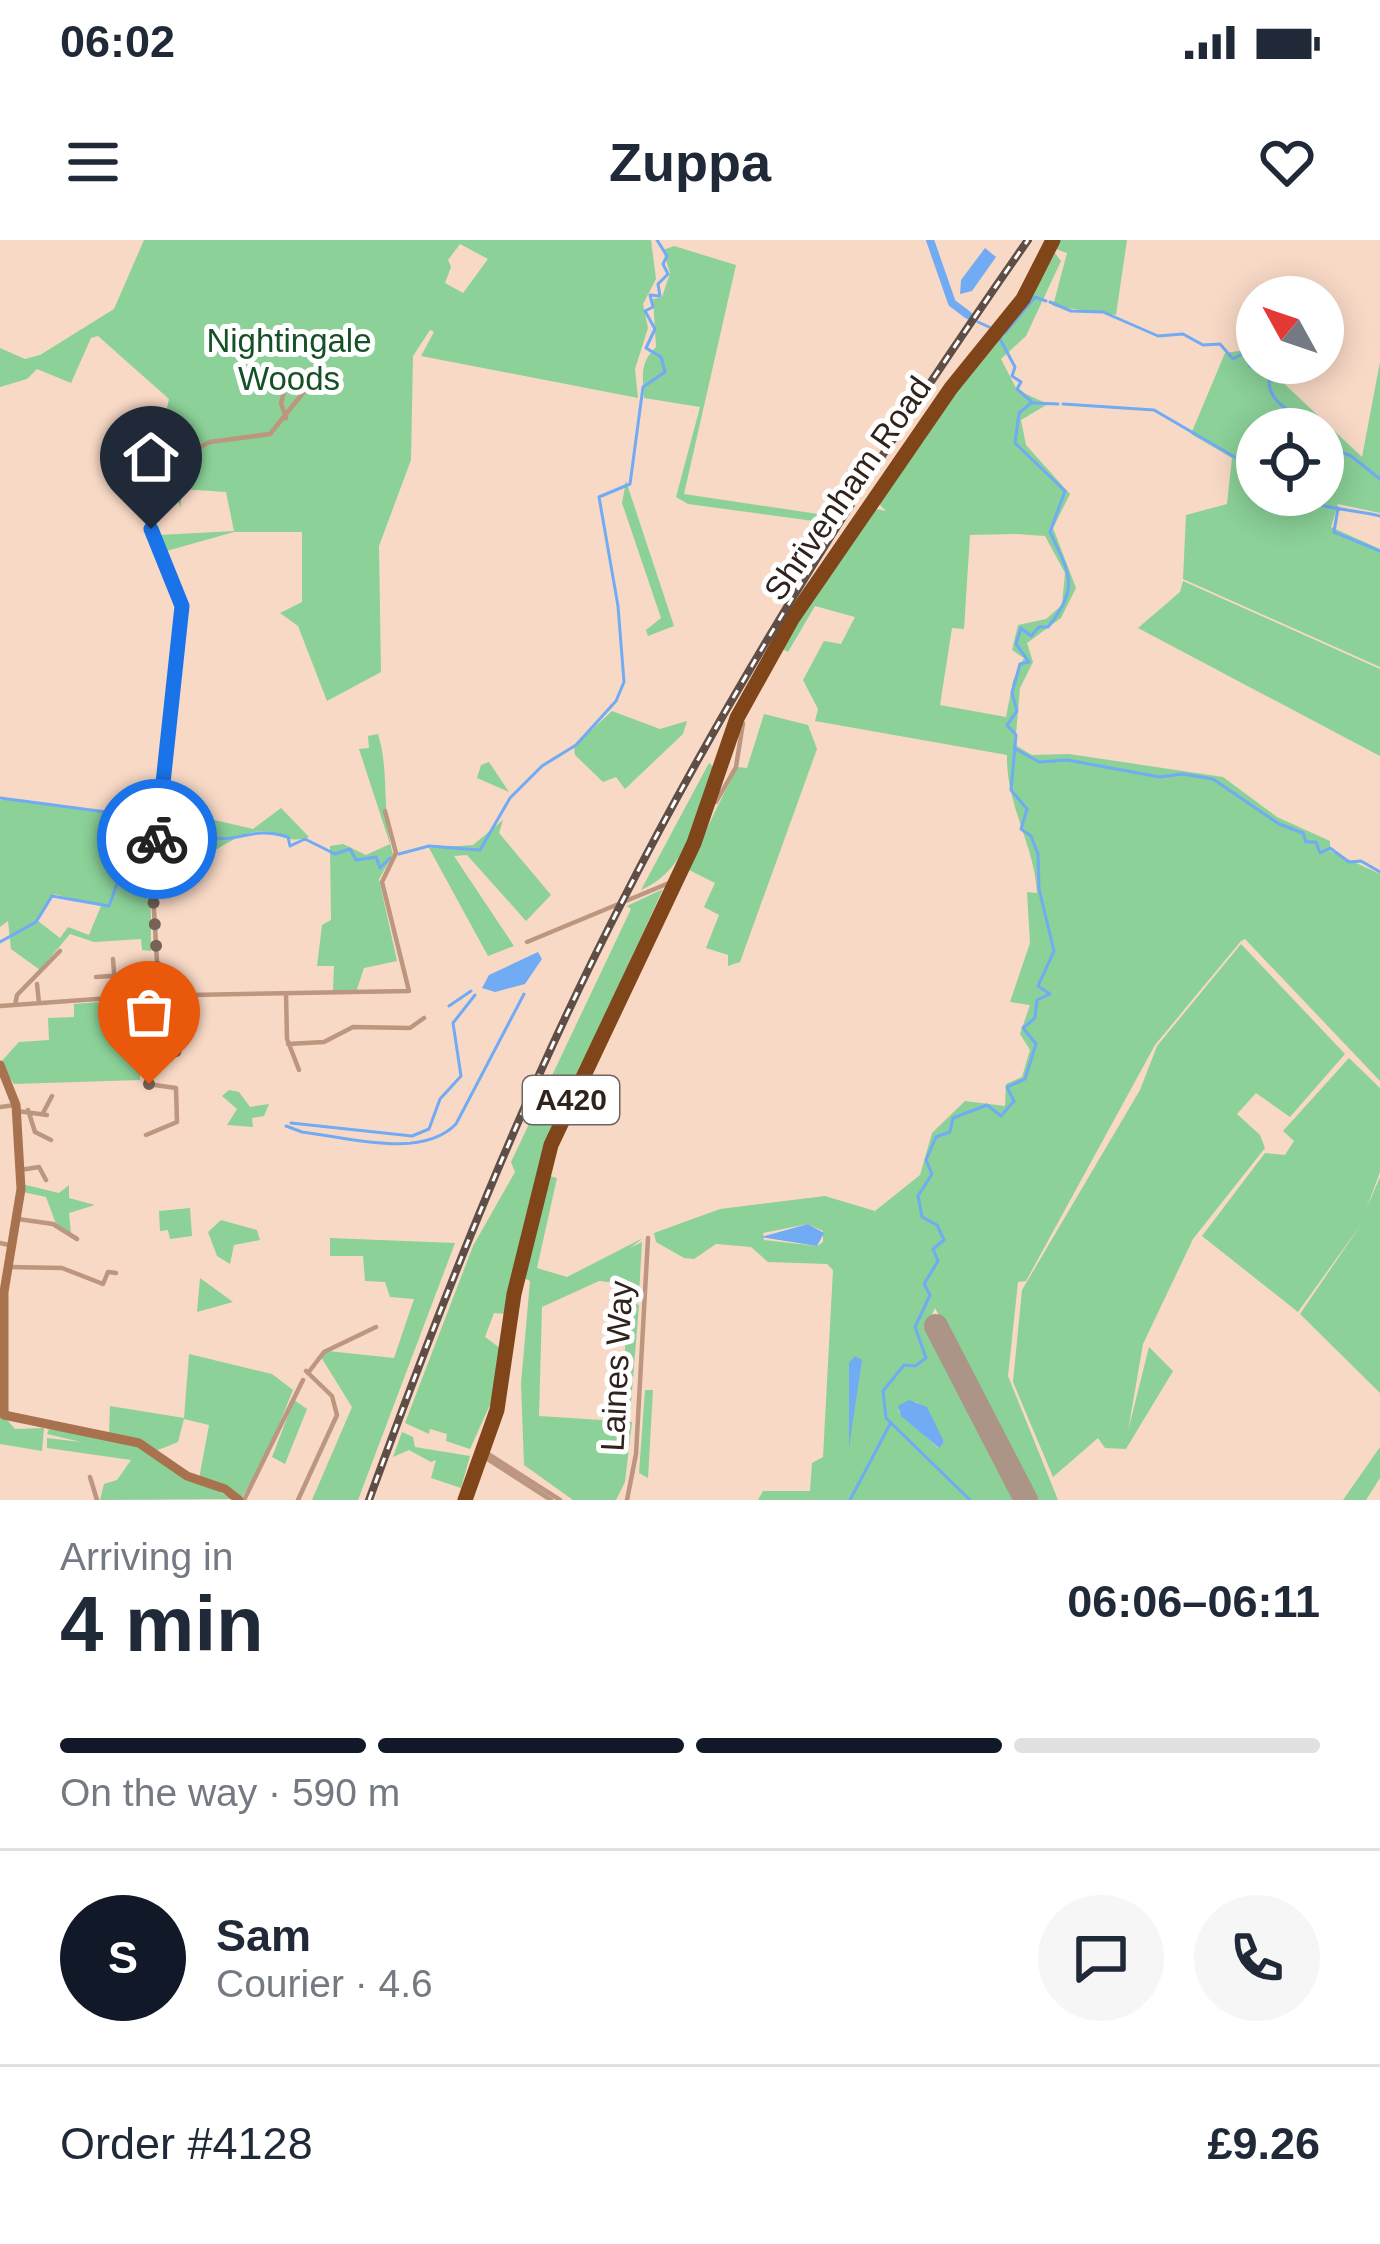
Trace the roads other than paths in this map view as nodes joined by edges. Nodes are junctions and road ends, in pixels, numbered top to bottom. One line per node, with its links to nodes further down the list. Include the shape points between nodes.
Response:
1 (1051, 240): 6 (highway, Shrivenham Road / A420, via 1040,274 814,586 746,700)
2 (287, 381): 4 (street)
3 (307, 388): 4 (street)
4 (286, 418): 15 (street, via 264,437 192,451 144,513 182,606 156,849)
5 (385, 811): 14 (street, via 396,855 382,882 409,991)
6 (674, 884): 7 (street); 42 (highway, Shrivenham Road / A420, via 551,1145)
7 (527, 942)
8 (60, 951): 18 (street)
9 (113, 958): 10 (street)
10 (115, 976): 11 (street); 12 (street); 16 (street)
11 (137, 976)
12 (96, 977)
13 (37, 984): 17 (street)
14 (286, 994): 15 (street); 23 (street)
15 (161, 996): 16 (street); 21 (street)
16 (116, 998): 17 (street)
17 (39, 1003): 18 (street)
18 (15, 1005): 19 (street)
19 (0, 1006)
20 (424, 1018): 23 (street, via 410,1028 353,1027 324,1042)
21 (166, 1024): 22 (street); 29 (street, via 176,1056 146,1058 143,1078 177,1089 179,1126)
22 (143, 1029)
23 (288, 1044): 25 (street)
24 (0, 1065): 28 (street)
25 (299, 1070)
26 (48, 1098): 28 (street, via 45,1114)
27 (0, 1107): 28 (street)
28 (20, 1109): 30 (street, via 35,1132); 31 (street)
29 (146, 1136)
30 (50, 1137)
31 (20, 1170): 32 (street, via 37,1167); 33 (street)
32 (49, 1178)
33 (18, 1219): 34 (street); 37 (street)
34 (75, 1236)
35 (648, 1238): 47 (street, Laines Way, via 636,1454)
36 (0, 1244): 37 (street)
37 (13, 1246): 38 (street)
38 (8, 1267): 39 (street, via 69,1269 103,1284); 48 (street, via 1,1402 8,1419 139,1443)
39 (116, 1273)
40 (376, 1327): 41 (street, via 326,1351)
41 (306, 1374): 48 (street); 49 (street, via 332,1396 337,1415)
42 (481, 1457): 43 (highway); 50 (highway, Shrivenham Road / A420); 52 (street)
43 (502, 1464): 51 (street)
44 (89, 1477): 46 (street)
45 (104, 1490): 46 (street)
46 (96, 1497)
47 (626, 1499)
48 (242, 1500)
49 (298, 1500)
50 (463, 1500)
51 (551, 1500)
52 (560, 1500)

